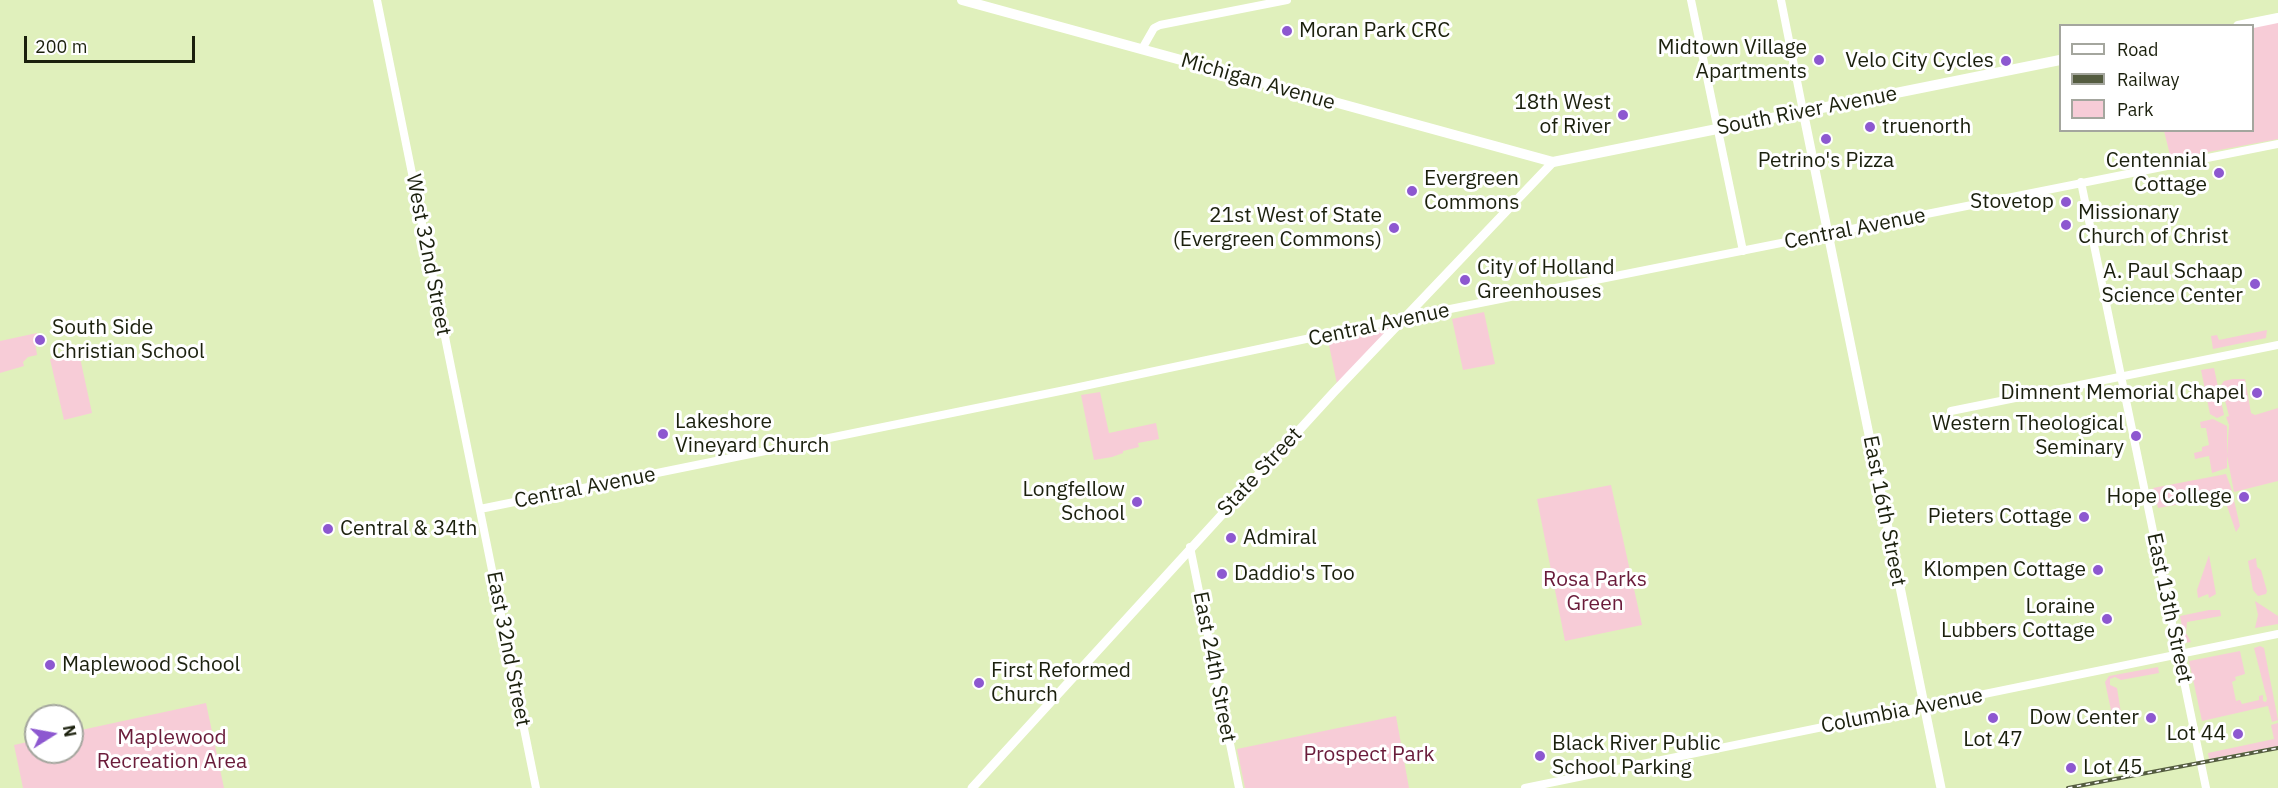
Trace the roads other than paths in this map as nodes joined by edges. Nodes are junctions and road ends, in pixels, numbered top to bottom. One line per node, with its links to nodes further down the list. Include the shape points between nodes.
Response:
1 (377, 0): 21 (street, West 32nd Street)
2 (962, 0): 8 (main road, Michigan Avenue)
3 (1287, 0): 8 (street, via 1170,22 1154,28)
4 (1691, 0): 11 (street)
5 (1781, 0): 10 (street)
6 (2278, 18): 7 (main road)
7 (2248, 24)
8 (1142, 49): 13 (main road, Michigan Avenue)
9 (2059, 60): 10 (main road, South River Avenue)
10 (1803, 111): 11 (main road, South River Avenue); 15 (main road, East 16th Street)
11 (1717, 129): 13 (main road, South River Avenue); 16 (street)
12 (2278, 144): 14 (street, Central Avenue)
13 (1553, 162): 17 (main road, State Street)
14 (2081, 182): 15 (street, Central Avenue); 19 (street, East 13th Street)
15 (1828, 234): 16 (street, Central Avenue); 25 (main road, East 16th Street)
16 (1743, 251): 17 (street, Central Avenue)
17 (1405, 318): 21 (street, Central Avenue); 22 (main road, State Street)
18 (2278, 345): 19 (street)
19 (2120, 378): 20 (street); 24 (street, East 13th Street)
20 (1952, 411)
21 (480, 509): 26 (street, East 32nd Street)
22 (1190, 547): 27 (main road, State Street); 28 (street, East 24th Street)
23 (2278, 634): 24 (street, Columbia Avenue)
24 (2179, 656): 25 (street, Columbia Avenue); 31 (street, East 13th Street)
25 (1924, 707): 29 (street, Columbia Avenue); 30 (main road, East 16th Street)
26 (536, 788)
27 (972, 788)
28 (1239, 788)
29 (1526, 788)
30 (1941, 788)
31 (2206, 788)

